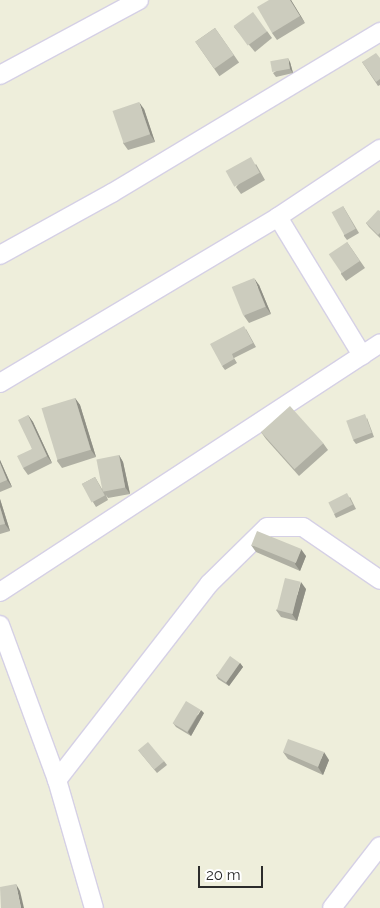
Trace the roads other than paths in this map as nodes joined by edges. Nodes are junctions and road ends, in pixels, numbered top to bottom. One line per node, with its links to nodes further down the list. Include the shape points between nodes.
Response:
1 (140, 0): 3 (street)
2 (380, 32): 6 (street, via 112,193)
3 (0, 75)
4 (380, 149): 5 (street)
5 (278, 217): 8 (street); 9 (street)
6 (0, 255)
7 (380, 343): 8 (street)
8 (362, 355): 11 (street)
9 (0, 383)
10 (380, 580): 13 (street, via 303,527 267,527 209,584)
11 (0, 592)
12 (0, 625): 13 (street)
13 (57, 780): 15 (street)
14 (380, 846): 16 (street)
15 (94, 908)
16 (332, 908)

